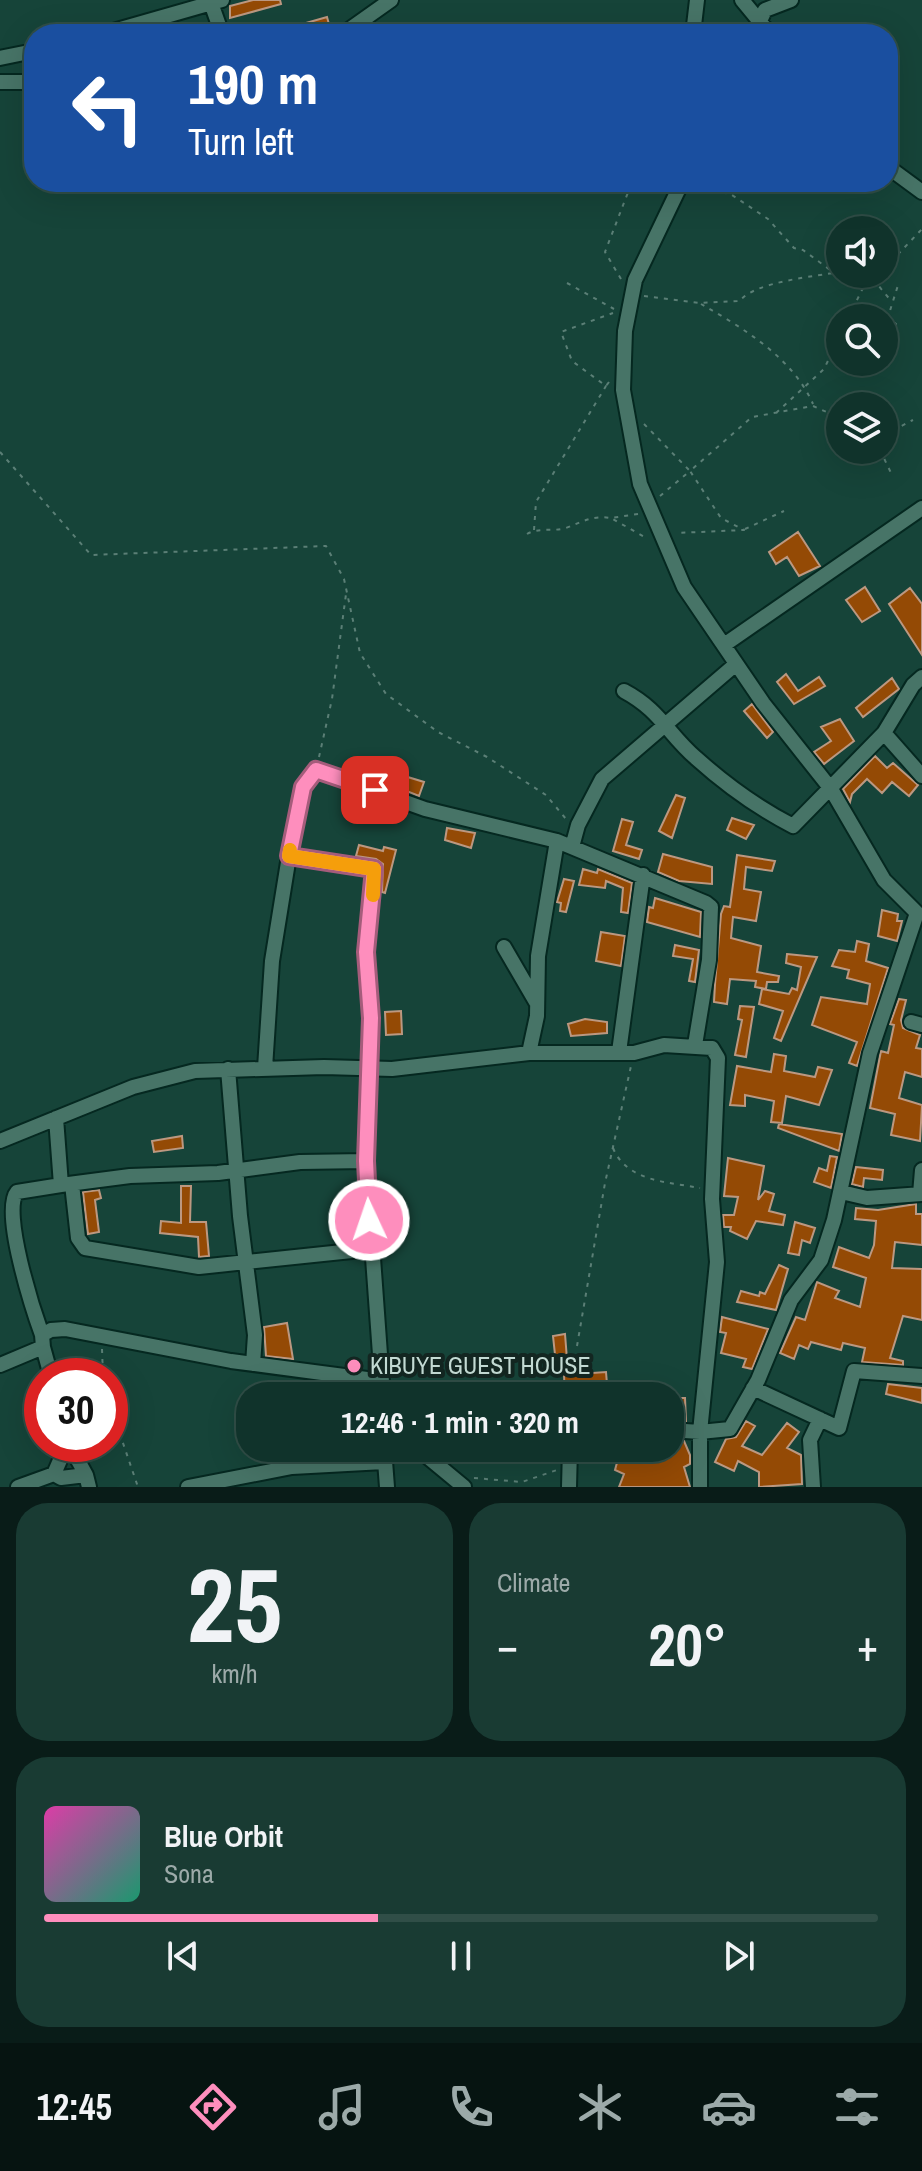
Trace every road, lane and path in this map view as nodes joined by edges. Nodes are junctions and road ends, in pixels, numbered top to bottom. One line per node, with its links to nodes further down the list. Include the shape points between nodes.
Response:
1 (391, 0): 8 (street)
2 (697, 0): 9 (street)
3 (742, 0): 10 (street)
4 (791, 0): 11 (street, via 765,10)
5 (214, 1): 6 (street); 7 (street)
6 (137, 24)
7 (220, 24)
8 (357, 24)
9 (694, 24)
10 (754, 24)
11 (758, 24)
12 (24, 53): 13 (street)
13 (0, 58)
14 (0, 82): 15 (street)
15 (24, 82)
16 (898, 174): 20 (street)
17 (628, 192): 28 (path, via 605,252)
18 (677, 192): 28 (street)
19 (723, 192): 23 (path, via 768,219 794,248)
20 (922, 192)
21 (922, 229): 22 (path)
22 (898, 254)
23 (826, 267)
24 (826, 275): 29 (path, via 768,286 744,294 740,301)
25 (899, 282): 30 (path)
26 (567, 283): 34 (path, via 619,311 561,332 572,361)
27 (880, 288): 30 (path)
28 (631, 297): 29 (path); 31 (street)
29 (700, 303): 33 (path, via 750,332)
30 (892, 303)
31 (622, 359): 34 (path); 35 (street)
32 (826, 365): 33 (path)
33 (804, 384): 36 (path); 38 (path)
34 (606, 386): 35 (path); 49 (path, via 536,502)
35 (626, 405): 43 (path); 46 (street)
36 (813, 406): 37 (path); 38 (path)
37 (826, 412)
38 (775, 414): 43 (path, via 752,417)
39 (913, 420): 40 (path)
40 (898, 428)
41 (0, 452): 53 (path, via 91,555 326,546)
42 (887, 464): 44 (path)
43 (690, 471): 46 (path); 50 (path, via 721,518)
44 (892, 475)
45 (922, 508): 54 (street)
46 (650, 509): 48 (path); 52 (street)
47 (784, 511): 50 (path)
48 (611, 518): 49 (path, via 596,516 565,528); 52 (path)
49 (534, 530): 51 (path)
50 (744, 530): 52 (path)
51 (527, 534)
52 (662, 540): 54 (street, via 679,579)
53 (346, 590): 60 (path, via 332,699); 63 (path, via 360,653 386,694 438,732 546,795)
54 (724, 645): 55 (street)
55 (736, 664): 58 (street); 62 (street)
56 (922, 677): 59 (street)
57 (624, 691): 58 (street)
58 (666, 722): 62 (street, via 694,757 793,826); 65 (street, via 602,779)
59 (884, 733): 61 (street); 62 (street)
60 (316, 770): 64 (street, via 425,809); 66 (street, via 303,787)
61 (922, 776)
62 (831, 789): 68 (street, via 884,880)
63 (570, 823)
64 (557, 841): 65 (street); 70 (street, via 538,956)
65 (572, 847): 67 (street)
66 (289, 856): 74 (street, via 374,869 366,952); 75 (street, via 272,961)
67 (643, 875): 71 (street, via 711,907 709,960); 72 (street)
68 (919, 907): 85 (street, via 870,1053)
69 (504, 947): 70 (street)
70 (538, 1006): 73 (street)
71 (695, 1045): 72 (street); 84 (street, via 712,1048 718,1058)
72 (626, 1052): 73 (street); 79 (path)
73 (529, 1053): 74 (street, via 426,1067)
74 (369, 1067): 75 (street); 80 (street)
75 (265, 1068): 76 (street)
76 (228, 1069): 77 (street, via 165,1076); 81 (street)
77 (56, 1118): 78 (street); 83 (street)
78 (0, 1141)
79 (613, 1147): 84 (path, via 631,1171); 91 (path)
80 (366, 1161): 81 (street); 87 (street)
81 (236, 1170): 83 (street); 88 (street)
82 (922, 1170): 86 (street)
83 (67, 1184): 88 (street, via 78,1238 85,1248 199,1267); 90 (street, via 19,1191 12,1199)
84 (713, 1190): 102 (street, via 717,1262)
85 (841, 1192): 86 (street, via 867,1198); 99 (street, via 816,1269 791,1300)
86 (921, 1194)
87 (371, 1249): 88 (street); 98 (street)
88 (246, 1264): 94 (street, via 255,1335)
89 (101, 1336): 90 (street, via 56,1329); 93 (path); 94 (street)
90 (42, 1341): 92 (street); 95 (street)
91 (577, 1346)
92 (46, 1358)
93 (102, 1358)
94 (253, 1364): 97 (street)
95 (0, 1365)
96 (922, 1376): 100 (street, via 854,1371 839,1428)
97 (350, 1382)
98 (382, 1382)
99 (753, 1388): 100 (street); 102 (street, via 730,1429)
100 (820, 1419): 120 (street, via 810,1440)
101 (684, 1431): 102 (street)
102 (700, 1432): 119 (street)
103 (128, 1458): 114 (path)
104 (60, 1462): 110 (street)
105 (77, 1462): 112 (street)
106 (330, 1462): 115 (street)
107 (385, 1462): 116 (street)
108 (434, 1462): 111 (street)
109 (570, 1465): 111 (path, via 522,1482); 118 (street)
110 (54, 1474): 112 (street); 113 (street)
111 (450, 1476): 117 (street)
112 (87, 1481)
113 (18, 1487)
114 (138, 1487)
115 (188, 1487)
116 (387, 1487)
117 (464, 1487)
118 (569, 1487)
119 (700, 1487)
120 (813, 1487)

